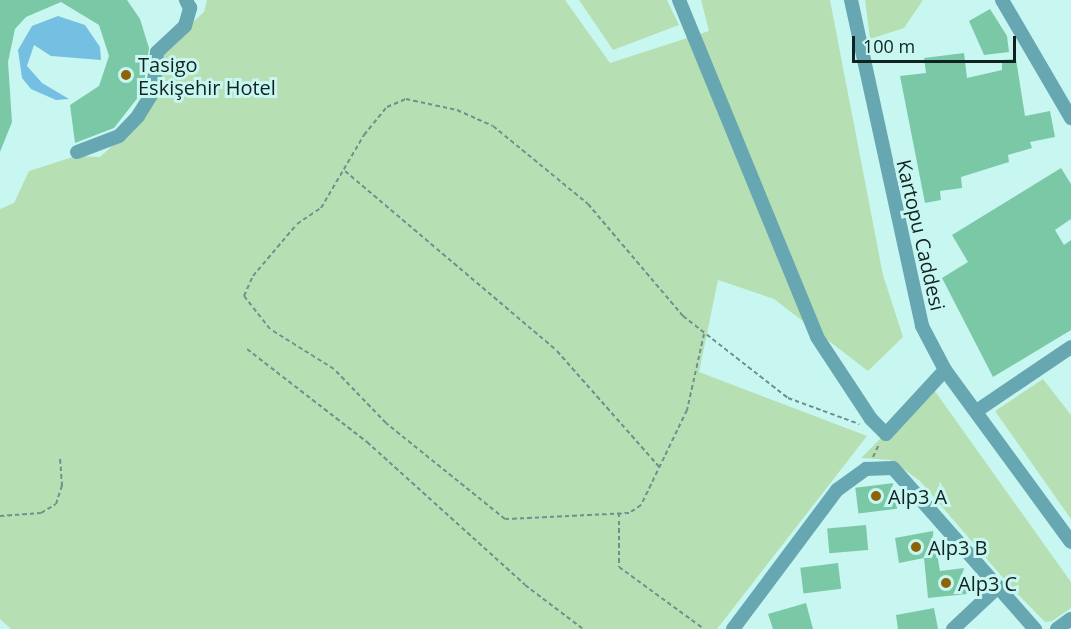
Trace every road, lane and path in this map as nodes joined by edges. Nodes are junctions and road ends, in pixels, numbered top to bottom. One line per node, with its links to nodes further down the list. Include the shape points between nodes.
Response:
1 (186, 0): 6 (street, via 190,8 185,26 157,52 153,92 138,116 120,136)
2 (679, 0): 13 (street, via 817,337)
3 (851, 0): 11 (street, Kartopu Caddesi, via 912,291)
4 (1002, 0): 5 (street)
5 (1071, 118)
6 (78, 152)
7 (345, 171): 8 (path, via 387,106 406,99 457,110 493,126 588,204 613,240); 16 (path, via 557,351); 17 (path, via 321,208 297,224 253,276 244,296 270,329 334,369 386,423 505,519)
8 (704, 334): 13 (path, via 788,398 838,419); 16 (path, via 687,410)
9 (1071, 347): 12 (street)
10 (247, 350): 22 (path, via 367,442 525,585)
11 (945, 370): 12 (street, Kartopu Caddesi); 13 (street)
12 (978, 410): 19 (street, Kartopu Caddesi)
13 (881, 430): 15 (path)
14 (60, 456): 18 (path, via 62,486 56,504 41,513)
15 (873, 461)
16 (662, 470): 17 (path, via 641,505)
17 (619, 513): 23 (path, via 619,567)
18 (0, 516)
19 (1071, 542)
20 (998, 587): 24 (street, via 893,468 866,469 837,490); 25 (street); 26 (street)
21 (1071, 619): 27 (street)
22 (584, 629)
23 (704, 629)
24 (733, 629)
25 (953, 629)
26 (1035, 629)
27 (1057, 629)

